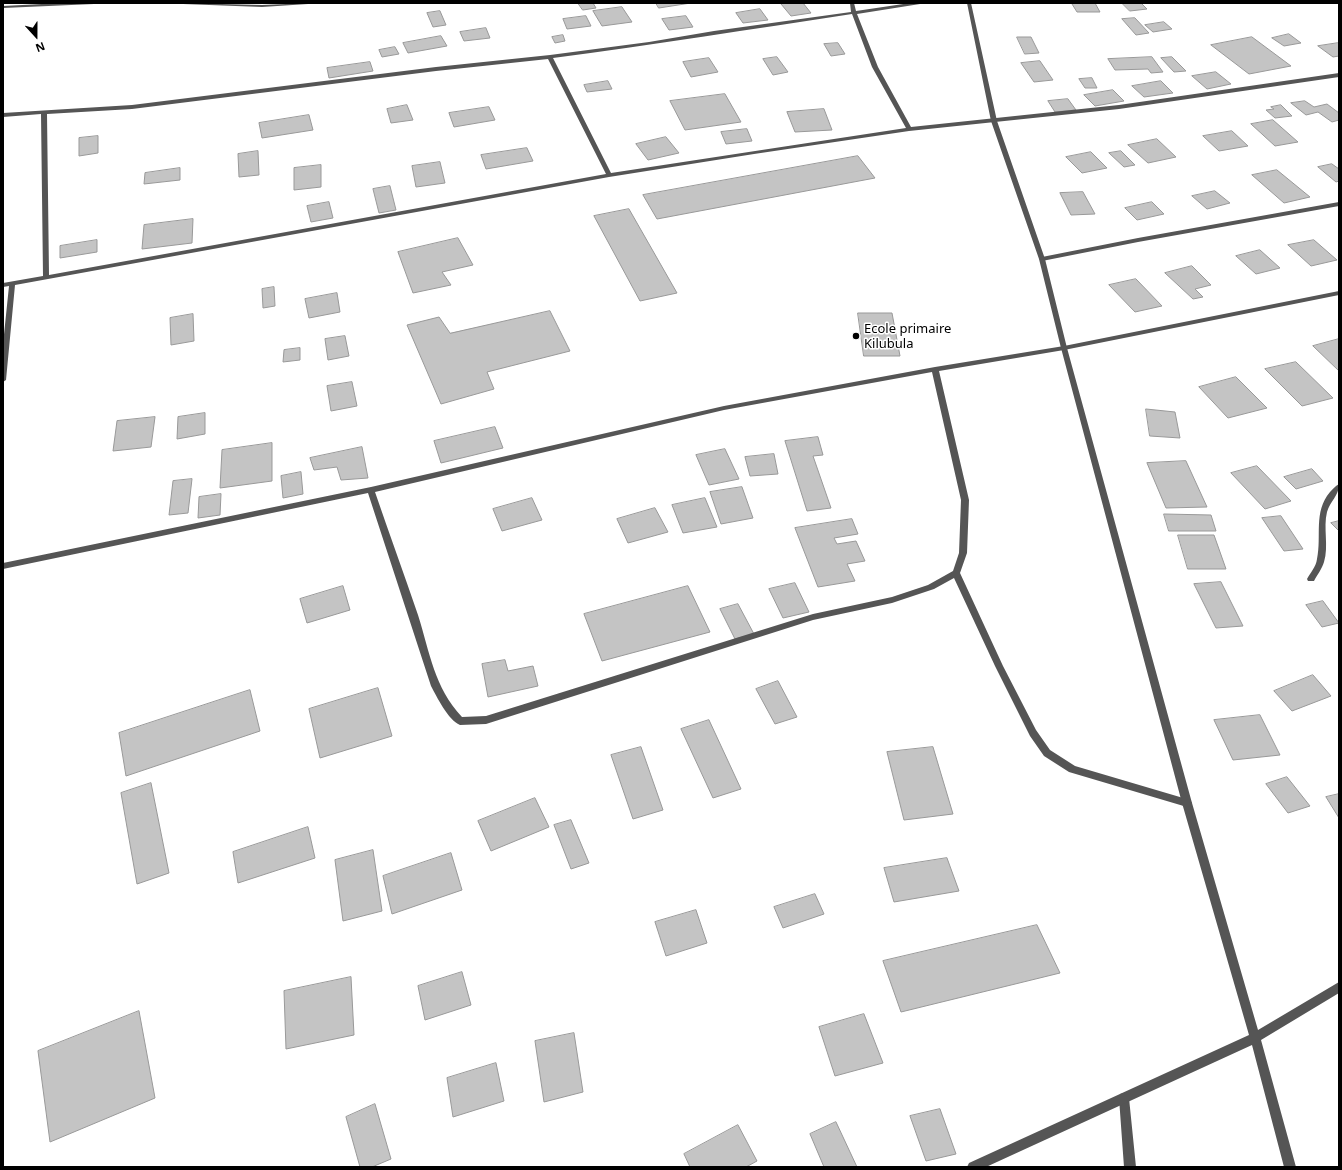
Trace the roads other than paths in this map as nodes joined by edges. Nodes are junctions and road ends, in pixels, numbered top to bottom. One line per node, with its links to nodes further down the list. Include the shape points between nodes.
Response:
1 (94, 3): 7 (street)
2 (183, 3): 3 (street, via 262,6)
3 (308, 3)
4 (852, 3): 8 (street)
5 (920, 3): 8 (street)
6 (969, 3): 13 (street)
7 (3, 7)
8 (854, 13): 9 (street); 14 (street, via 875,67)
9 (550, 57): 11 (street, via 132,107); 15 (street)
10 (1339, 75): 13 (street, via 1119,107)
11 (44, 113): 12 (street); 18 (street)
12 (3, 115)
13 (994, 121): 14 (street); 17 (street)
14 (909, 129): 15 (street)
15 (608, 175): 18 (street)
16 (1339, 204): 17 (street)
17 (1042, 259): 22 (street)
18 (46, 276): 19 (street)
19 (12, 284): 20 (street); 24 (street)
20 (3, 285)
21 (1339, 293): 22 (street)
22 (1064, 348): 23 (street); 30 (street)
23 (935, 369): 26 (street, via 724,408); 28 (street, via 965,500 962,553)
24 (3, 380)
25 (1339, 487): 29 (street, via 1329,497 1322,514 1321,560)
26 (371, 490): 27 (street); 28 (street, via 437,691 449,711 460,721 486,720 813,617 892,600 931,587)
27 (3, 566)
28 (956, 573): 30 (street, via 999,666 1046,753 1072,769)
29 (1311, 579)
30 (1186, 803): 32 (street)
31 (1339, 987): 32 (street)
32 (1255, 1038): 33 (street); 36 (street)
33 (1124, 1098): 34 (street); 35 (street)
34 (973, 1167)
35 (1130, 1167)
36 (1290, 1167)

